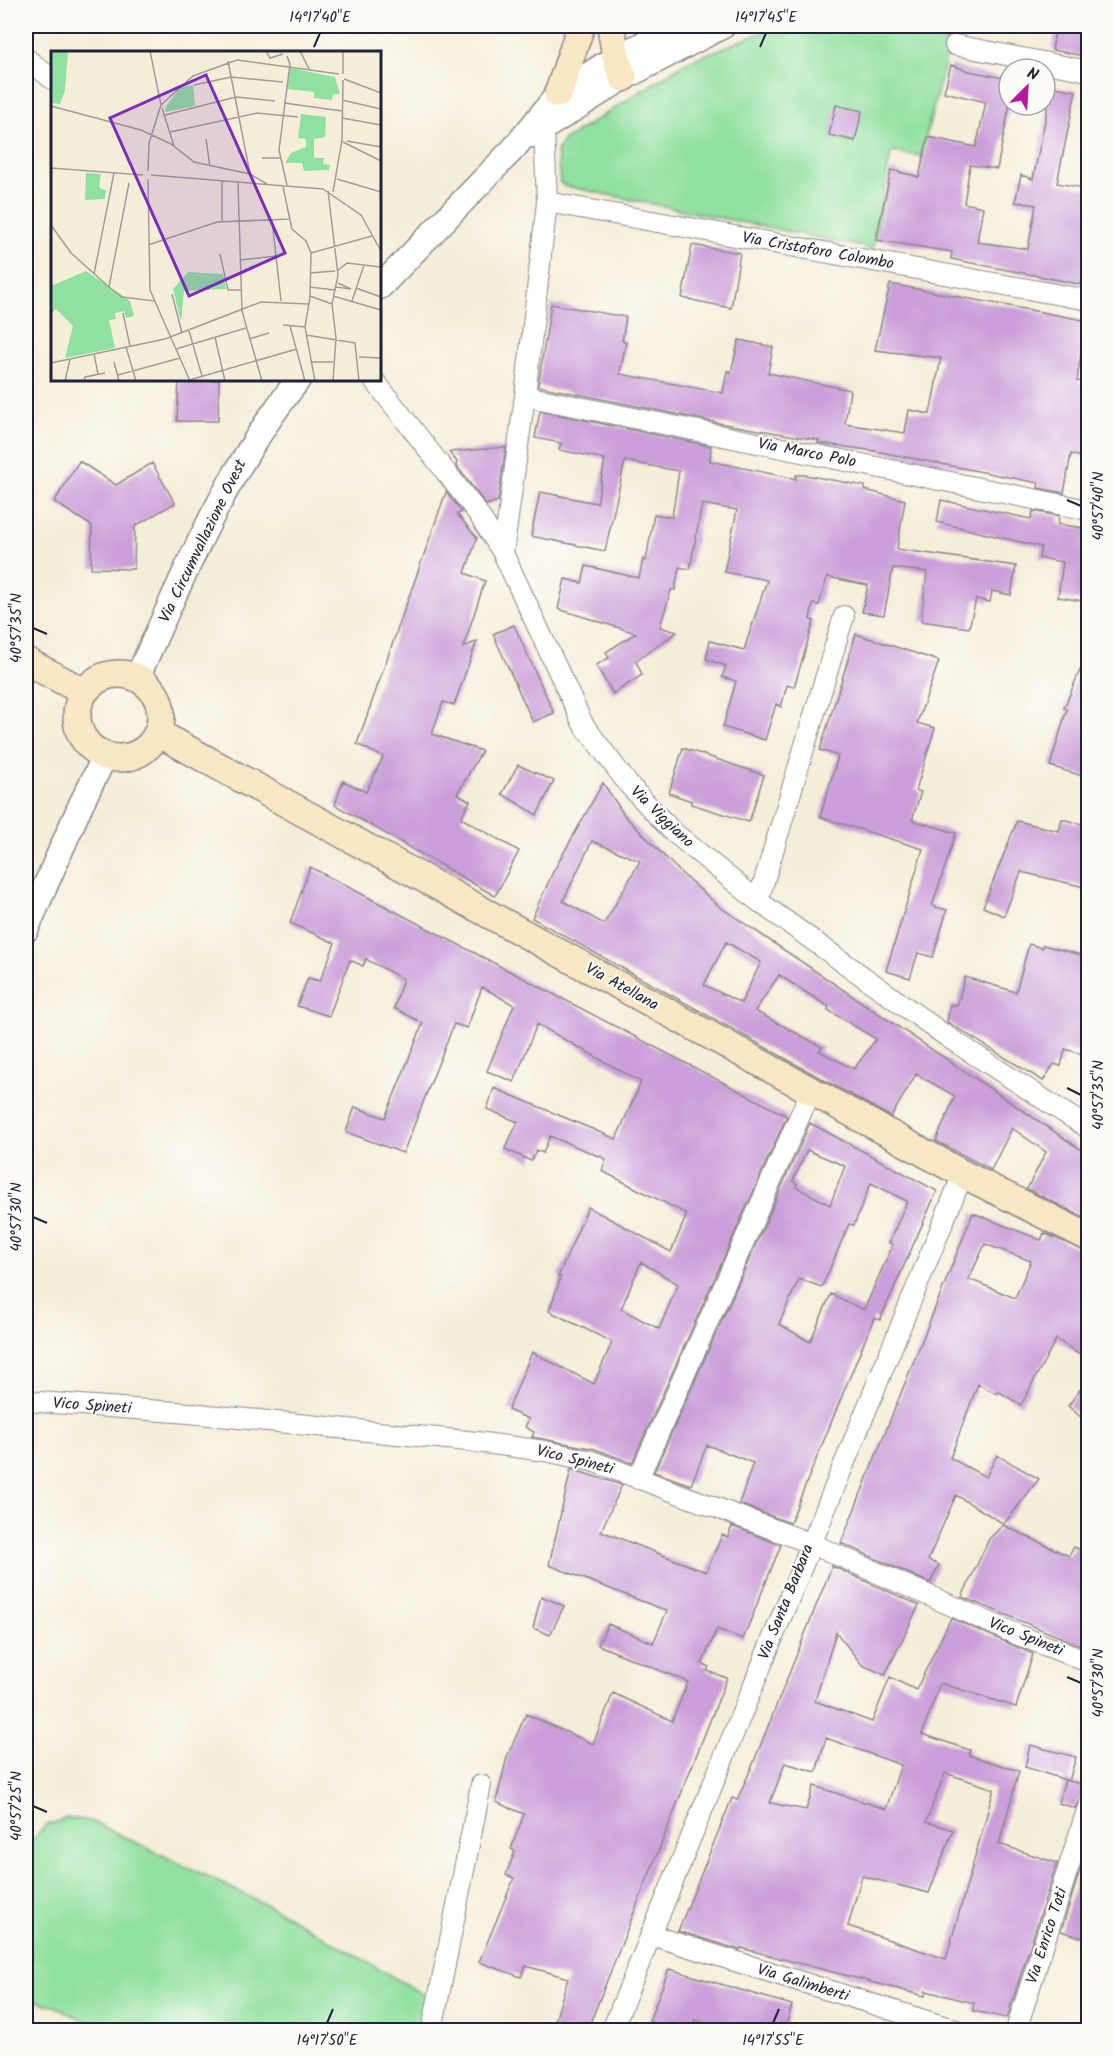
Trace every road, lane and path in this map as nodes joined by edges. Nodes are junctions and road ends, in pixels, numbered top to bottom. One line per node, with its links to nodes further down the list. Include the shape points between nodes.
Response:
1 (580, 26): 10 (main road)
2 (610, 26): 7 (main road)
3 (680, 26): 7 (street)
4 (723, 26): 7 (street)
5 (955, 45): 8 (street)
6 (26, 58): 9 (street)
7 (620, 67): 10 (street); 11 (street)
8 (1089, 71)
9 (51, 78)
10 (558, 94): 12 (street)
11 (544, 128): 12 (street); 13 (street)
12 (516, 147): 14 (street)
13 (547, 202): 15 (street, Via Cristoforo Colombo); 18 (street)
14 (381, 286)
15 (1089, 300)
16 (297, 381): 23 (street, Via Circumvallazione Ovest, via 234,472)
17 (375, 381): 20 (street, Via Viggiano, via 477,512)
18 (525, 396): 19 (street, Via Marco Polo); 20 (street)
19 (1089, 510)
20 (503, 553): 27 (street, Via Viggiano, via 583,724 628,784 672,831)
21 (843, 616): 27 (street)
22 (26, 661): 24 (main road)
23 (137, 678): 24 (main road, via 108,675); 25 (main road, via 150,687 159,701 162,717)
24 (84, 692): 26 (main road, via 78,706 79,729 92,749)
25 (158, 733): 26 (main road, via 142,752 118,759); 29 (main road, Via Atellana)
26 (105, 756): 28 (street)
27 (758, 901): 30 (street, Via Viggiano, via 946,1036)
28 (26, 930)
29 (811, 1091): 31 (main road, Via Atellana); 34 (street)
30 (1089, 1128)
31 (963, 1174): 32 (main road, Via Atellana); 35 (street, Via Santa Barbara)
32 (1089, 1237)
33 (26, 1401): 34 (street, Vico Spineti, via 477,1442 592,1461)
34 (638, 1479): 35 (street, Vico Spineti)
35 (810, 1543): 36 (street, Vico Spineti, via 1018,1635); 39 (street, Via Santa Barbara)
36 (1089, 1662)
37 (482, 1785): 40 (street)
38 (1089, 1807): 43 (street, Via Enrico Toti)
39 (651, 1935): 41 (street, Via Santa Barbara); 42 (street, Via Galimberti)
40 (432, 2031)
41 (612, 2031)
42 (956, 2031)
43 (1016, 2031)

